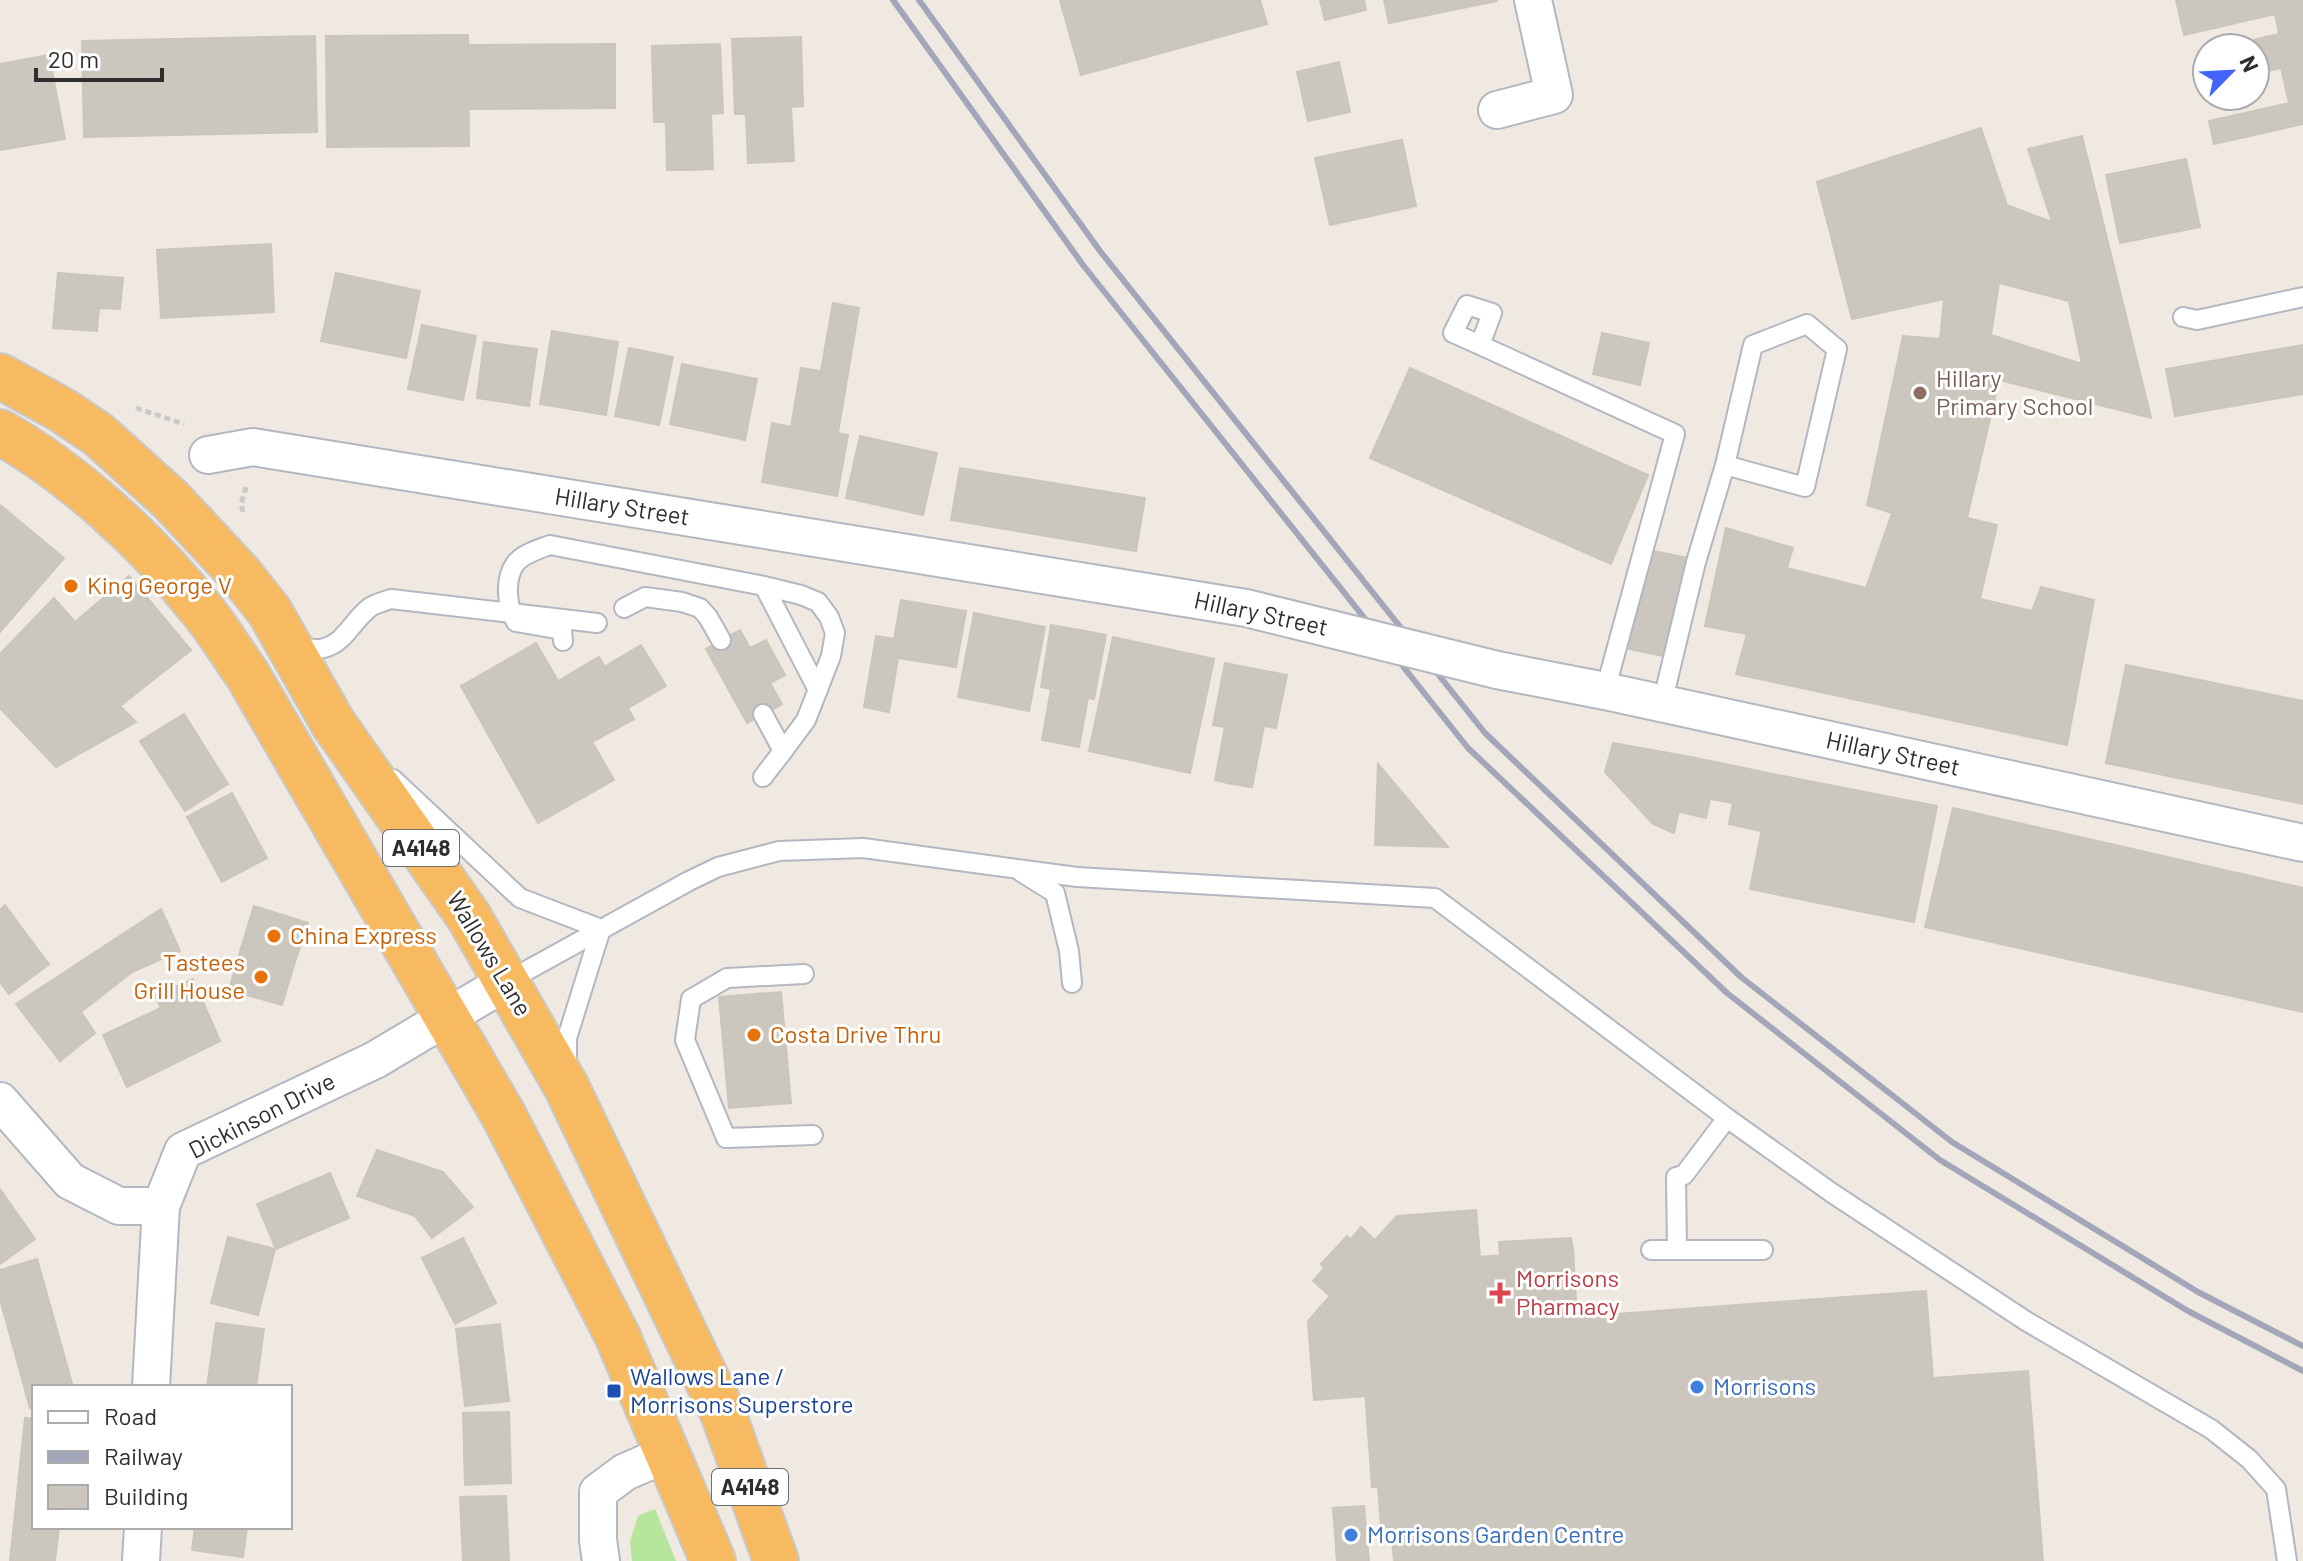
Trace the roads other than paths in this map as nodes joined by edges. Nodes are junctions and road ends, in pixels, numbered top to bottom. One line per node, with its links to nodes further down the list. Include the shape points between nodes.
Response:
1 (1533, 0): 2 (street, via 1554,95)
2 (1497, 110)
3 (2303, 297): 4 (lane, via 2197,320)
4 (2183, 317)
5 (1480, 345): 21 (lane, via 1675,434)
6 (0, 376): 10 (highway, Wallows Lane / A4148, via 99,435)
7 (0, 432): 11 (highway, A4148, via 76,482)
8 (208, 455): 21 (street, Hillary Street, bridge, via 253,447 1246,608)
9 (1725, 465): 9 (lane, via 1753,345 1807,324 1837,349 1805,487); 22 (lane)
10 (150, 480): 11 (highway); 16 (highway, Wallows Lane / A4148, via 240,574)
11 (110, 514): 19 (highway, A4148, via 169,571)
12 (764, 586): 14 (lane, via 550,545 515,564 508,587); 20 (lane); 20 (lane, via 818,602 829,617 835,633)
13 (624, 608): 17 (lane, via 645,597 682,602 700,608)
14 (510, 612): 15 (lane); 16 (lane, via 391,599 373,605 346,634 318,649); 18 (lane, via 516,622 562,630)
15 (597, 623)
16 (279, 629): 19 (highway); 24 (highway, Wallows Lane / A4148)
17 (721, 640)
18 (563, 641)
19 (227, 646): 33 (highway, A4148)
20 (818, 690): 25 (lane, via 806,720)
21 (1605, 691): 22 (street, Hillary Street)
22 (1662, 704): 27 (street, Hillary Street)
23 (763, 714): 25 (lane)
24 (333, 723): 29 (lane, via 520,898); 31 (highway, Wallows Lane / A4148, via 469,917)
25 (783, 751): 26 (lane)
26 (763, 777)
27 (2303, 843)
28 (1015, 869): 29 (lane, via 863,848 779,851 718,867); 32 (lane, via 1055,893); 36 (lane, via 1435,898)
29 (601, 929): 31 (lane); 34 (lane, via 567,1038)
30 (804, 974): 37 (lane, via 727,978 691,999 685,1040 726,1138)
31 (506, 982): 33 (street, Dickinson Drive); 34 (highway, Wallows Lane / A4148)
32 (1072, 983)
33 (446, 1017): 38 (street, Dickinson Drive, via 375,1060 183,1151); 43 (highway, A4148, via 504,1116 617,1335)
34 (566, 1086): 48 (highway, Wallows Lane / A4148, via 723,1413)
35 (0, 1101): 38 (street, via 70,1181 119,1206)
36 (1727, 1118): 40 (lane, via 1684,1175 1676,1177); 49 (lane, via 2026,1321 2211,1429 2249,1459 2276,1489)
37 (813, 1135)
38 (161, 1206): 42 (street, Dickinson Drive)
39 (1651, 1250): 40 (lane)
40 (1677, 1250): 41 (lane)
41 (1763, 1250)
42 (151, 1385)
43 (669, 1453): 46 (street, via 625,1472 598,1492); 47 (highway, A4148)
44 (143, 1529): 45 (street)
45 (141, 1561)
46 (601, 1561)
47 (713, 1561)
48 (776, 1561)
49 (2287, 1561)

